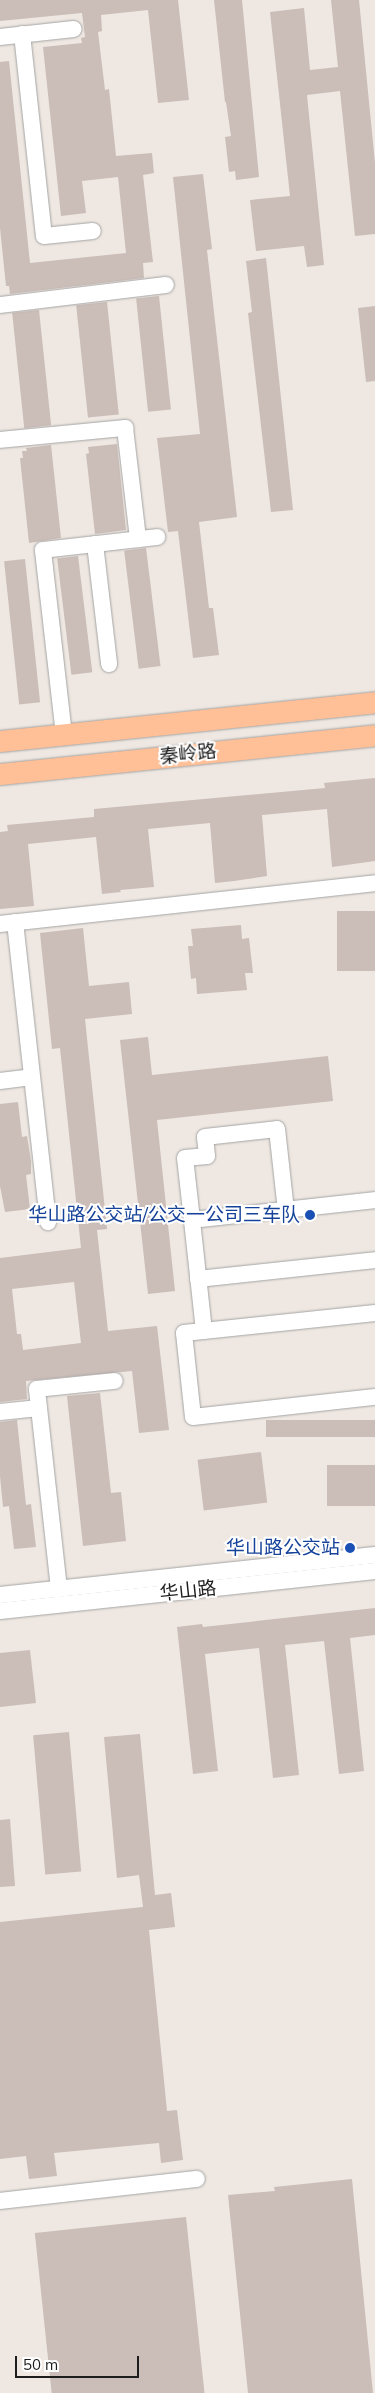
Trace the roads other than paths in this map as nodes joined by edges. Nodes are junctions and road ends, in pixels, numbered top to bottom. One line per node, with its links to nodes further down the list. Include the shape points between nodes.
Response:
1 (74, 30): 2 (street)
2 (22, 34): 3 (street); 4 (street, via 44,236)
3 (0, 37)
4 (93, 230)
5 (166, 285): 6 (street)
6 (0, 305)
7 (0, 440): 9 (street, via 125,428)
8 (156, 537): 9 (street)
9 (138, 539): 10 (street)
10 (95, 544): 11 (street); 13 (street, via 43,550)
11 (109, 664)
12 (375, 702): 13 (main road, 秦岭路)
13 (64, 735): 15 (main road, 秦岭路)
14 (375, 735): 16 (main road, 秦岭路)
15 (0, 741)
16 (0, 774)
17 (375, 883): 18 (street)
18 (8, 923): 19 (street)
19 (32, 1078): 20 (street); 24 (street)
20 (0, 1081)
21 (375, 1200): 22 (street)
22 (286, 1210): 23 (street); 23 (street, via 277,1129 205,1137 207,1156 185,1158)
23 (192, 1220): 26 (street)
24 (48, 1222)
25 (375, 1260): 26 (street)
26 (198, 1279): 28 (street)
27 (375, 1313): 28 (street)
28 (204, 1331): 30 (street, via 184,1333 193,1417)
29 (115, 1381): 31 (street, via 37,1389)
30 (375, 1397)
31 (39, 1408): 32 (street); 35 (street)
32 (0, 1412)
33 (375, 1555): 35 (street, 华山路)
34 (375, 1571): 37 (street, 华山路)
35 (59, 1589): 36 (street, 华山路)
36 (0, 1595)
37 (0, 1610)
38 (197, 2180): 39 (street)
39 (0, 2201)

